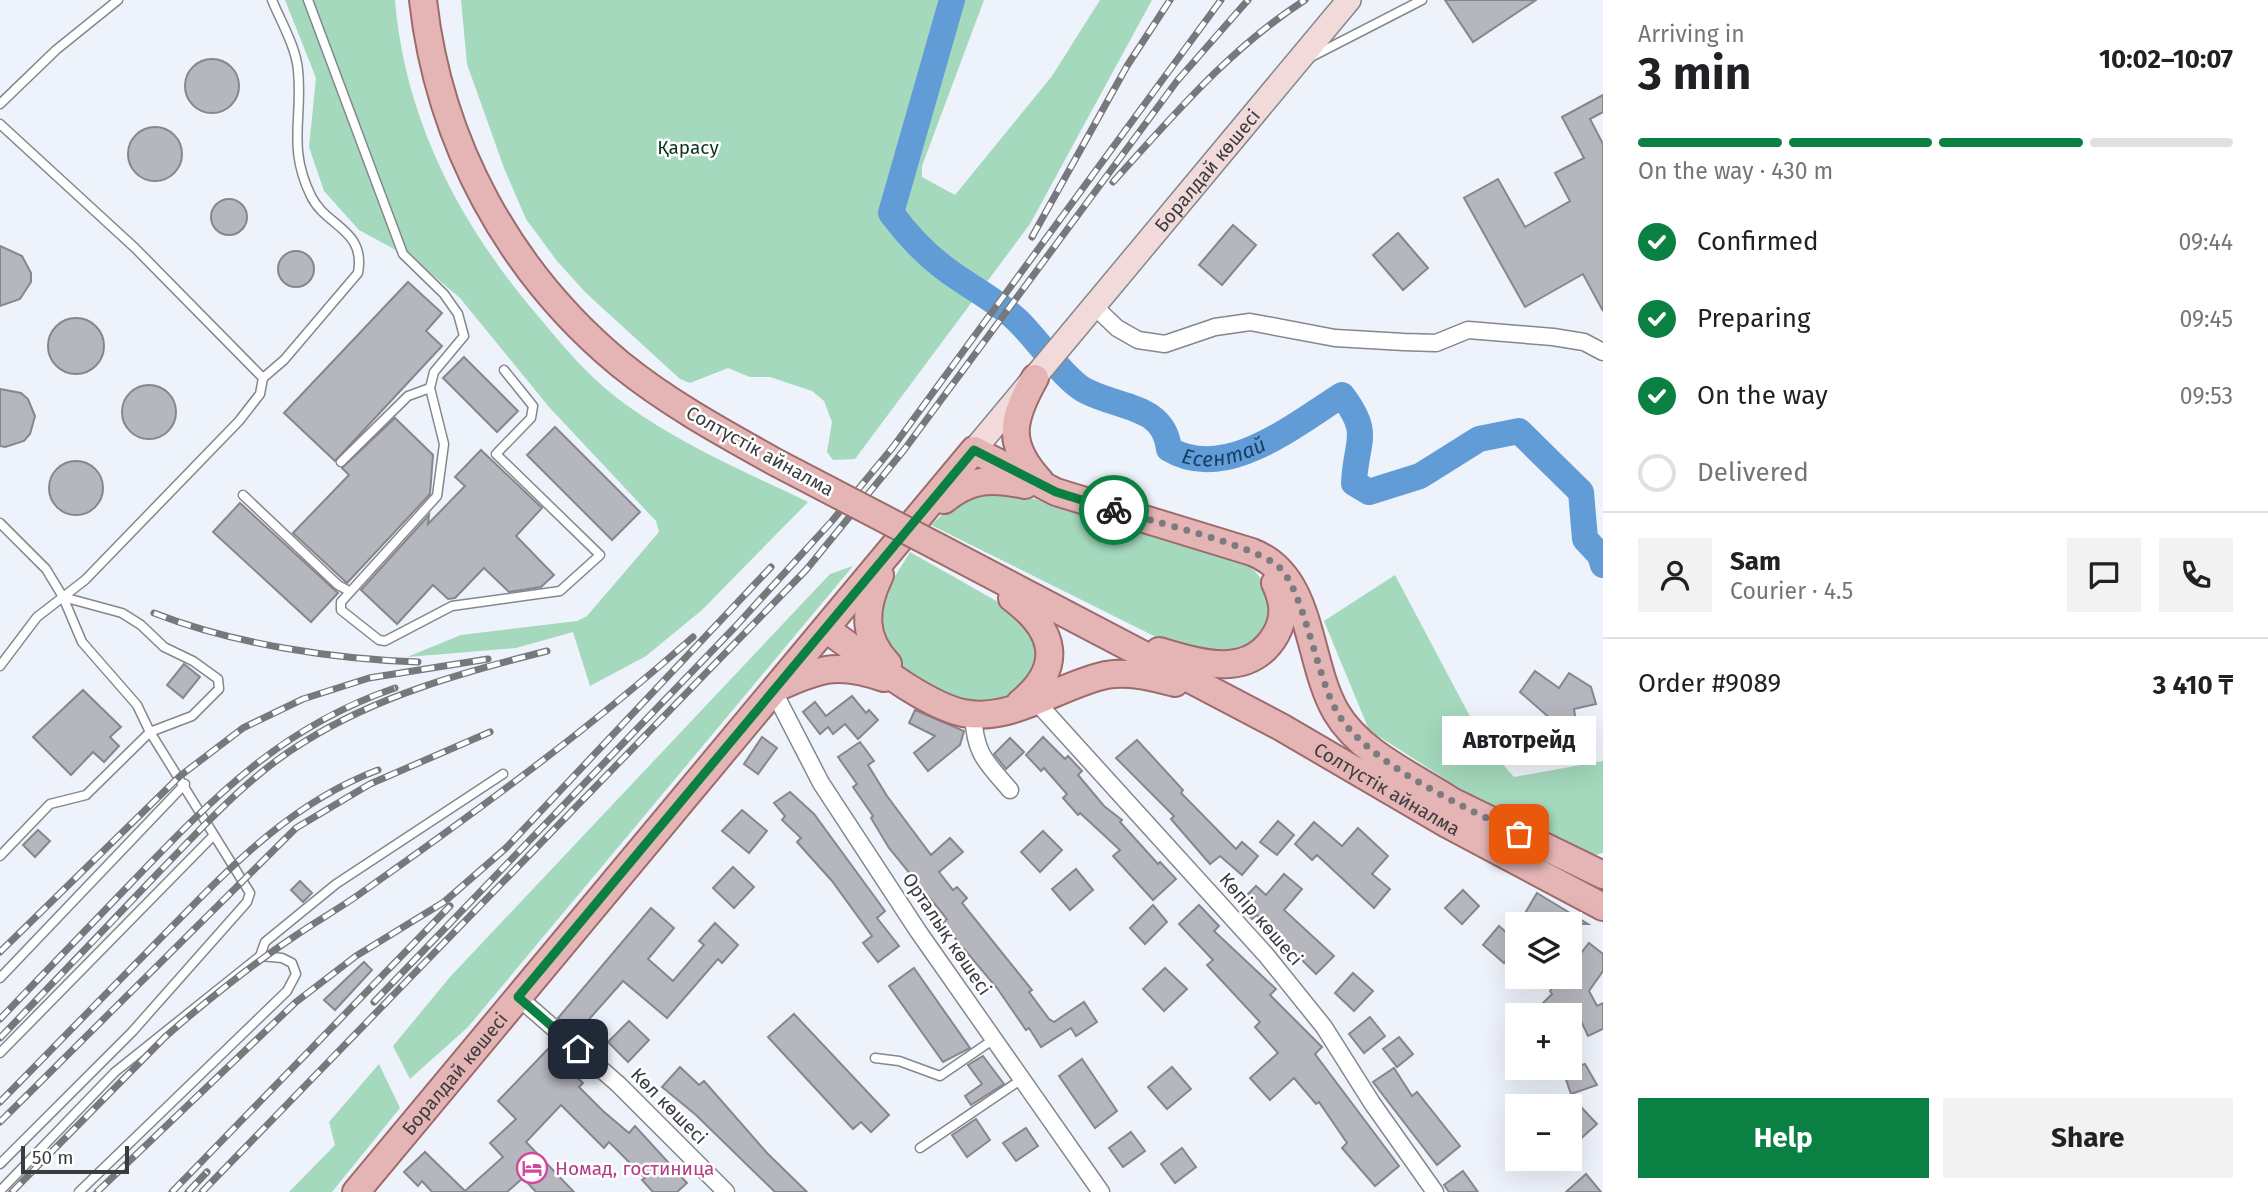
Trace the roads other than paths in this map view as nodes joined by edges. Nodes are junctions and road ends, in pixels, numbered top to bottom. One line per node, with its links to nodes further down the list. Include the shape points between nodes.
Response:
1 (118, 0): 8 (lane)
2 (272, 0): 14 (lane, via 298,68 295,149 312,198 353,239 361,258 358,273)
3 (308, 0): 15 (lane, via 403,254 458,314 464,336 433,372)
4 (423, 0): 23 (main road, Солтүстік айналма, bridge, via 428,46 445,106 489,210 555,302 621,365 695,417)
5 (1349, 0): 7 (main road, Боралдай көшесі)
6 (1422, 0): 7 (lane)
7 (1295, 65): 10 (main road, Боралдай көшесі)
8 (0, 104)
9 (0, 124): 14 (lane, via 135,248)
10 (1094, 306): 11 (street, via 1117,328 1139,340 1165,344 1215,327 1250,322 1335,338 1404,342 1436,343 1468,330 1541,336 1584,342); 13 (main road, Боралдай көшесі)
11 (1603, 352)
12 (504, 370): 24 (lane, via 533,406 531,418 496,454 600,555 559,591 452,606 385,640 341,610)
13 (1035, 377): 16 (main road, Боралдай көшесі); 18 (main road, via 1014,430 1031,471)
14 (263, 378): 25 (lane, via 260,394 239,421)
15 (430, 388): 17 (lane, via 408,396); 24 (lane, via 444,444 437,496)
16 (974, 450): 18 (main road); 21 (main road, Боралдай көшесі)
17 (341, 462)
18 (1056, 492): 21 (main road, via 977,480 953,493); 22 (main road)
19 (243, 495): 24 (lane)
20 (0, 523): 25 (lane, via 46,569)
21 (908, 532): 26 (main road, Боралдай көшесі); 30 (main road, via 874,588 867,620 875,649)
22 (1231, 546): 27 (main road, via 1265,569 1282,597 1279,629 1261,655 1241,664 1212,664); 39 (main road, via 1262,556 1286,574 1329,696 1348,728 1377,754)
23 (949, 553): 27 (main road, Солтүстік айналма); 31 (main road, via 1025,607 1045,631 1049,659)
24 (349, 591)
25 (64, 597): 28 (lane, via 27,629); 35 (lane, via 82,642 137,705); 35 (lane, via 122,613 164,647 218,680 219,689 192,716)
26 (826, 629): 29 (main road, Боралдай көшесі); 30 (main road)
27 (1101, 633): 32 (main road, Солтүстік айналма)
28 (0, 666)
29 (773, 690): 30 (main road, via 816,671 842,667); 46 (main road, Боралдай көшесі); 47 (street, Орталық көшесі, via 821,783)
30 (918, 692): 33 (main road, via 945,707)
31 (1032, 697): 32 (main road, via 1121,673 1143,674); 33 (main road, via 1006,711); 58 (street, Көпір көшесі, via 1266,955 1324,1027)
32 (1233, 702): 34 (main road, Солтүстік айналма)
33 (973, 714): 38 (street, via 974,742)
34 (1282, 727): 39 (main road, Солтүстік айналма); 43 (main road, Солтүстік айналма, via 1447,824)
35 (150, 732): 37 (lane); 41 (lane, via 86,795 50,804)
36 (503, 774): 44 (lane, via 336,884 265,942)
37 (185, 784): 40 (lane); 45 (lane)
38 (1010, 790)
39 (1450, 800): 42 (main road, Солтүстік айналма)
40 (214, 836): 48 (lane); 52 (lane, via 243,878 250,893 247,902 132,1032)
41 (0, 856)
42 (1598, 869)
43 (1603, 906)
44 (260, 956): 54 (lane, via 115,1072); 55 (lane, via 292,962 296,974 287,991)
45 (0, 978)
46 (518, 997): 53 (main road, Боралдай көшесі); 56 (street, Көл көшесі, via 618,1084)
47 (994, 1039): 49 (lane, via 940,1076 899,1061); 50 (street, Орталық көшесі)
48 (0, 1053)
49 (875, 1058)
50 (1022, 1079): 51 (lane); 57 (street, Орталық көшесі)
51 (920, 1148)
52 (0, 1164)
53 (367, 1187)
54 (0, 1191)
55 (79, 1192)
56 (726, 1192)
57 (1101, 1192)
58 (1435, 1192)

